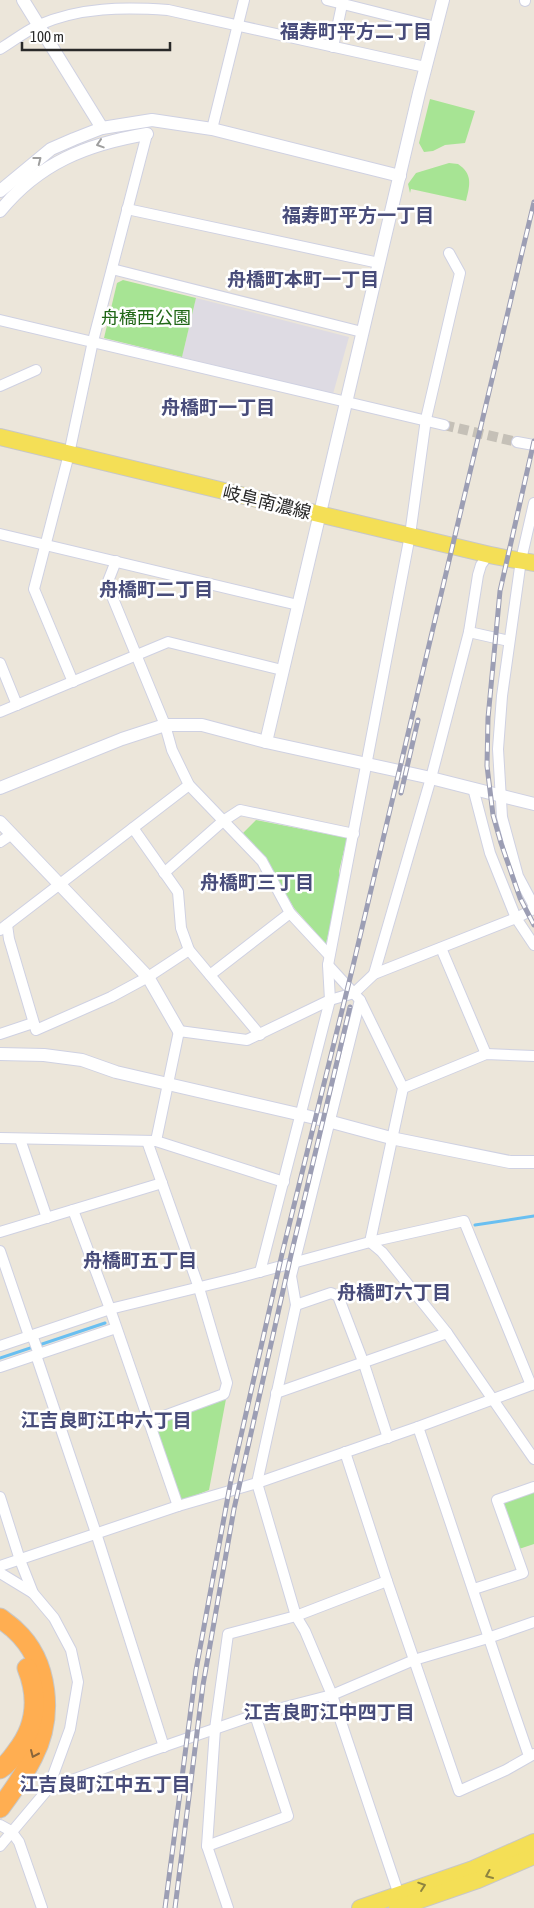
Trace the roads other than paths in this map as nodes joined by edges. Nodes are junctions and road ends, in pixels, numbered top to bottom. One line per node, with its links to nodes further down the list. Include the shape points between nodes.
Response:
1 (23, 0): 8 (street)
2 (244, 0): 9 (street)
3 (328, 0): 5 (street)
4 (443, 0): 10 (street)
5 (342, 2): 10 (street); 11 (street)
6 (104, 4): 7 (street, via 128,7); 8 (street)
7 (169, 5): 9 (street)
8 (39, 25): 12 (street); 14 (street)
9 (238, 26): 11 (street); 15 (street)
10 (435, 27): 13 (street)
11 (332, 47): 13 (street)
12 (0, 49)
13 (425, 67): 17 (street)
14 (102, 128): 15 (street, via 152,120); 18 (street, one-way to 14, via 51,149)
15 (212, 129): 17 (street)
16 (147, 134): 19 (street); 20 (street, one-way to 20, via 98,144 56,162 21,188)
17 (400, 176): 22 (street)
18 (0, 191)
19 (127, 209): 22 (street); 23 (street)
20 (0, 212)
21 (448, 253): 30 (street, via 460,273)
22 (379, 263): 25 (street)
23 (112, 269): 25 (street); 26 (street)
24 (0, 320): 26 (street)
25 (362, 332): 29 (street)
26 (93, 341): 29 (street); 35 (street)
27 (36, 370): 28 (street)
28 (0, 386)
29 (346, 402): 30 (street); 37 (street)
30 (426, 419): 31 (street); 39 (street)
31 (444, 424)
32 (0, 437): 35 (main road, 岐阜南濃線)
33 (517, 442): 34 (street)
34 (534, 445)
35 (69, 454): 37 (main road, 岐阜南濃線); 40 (street)
36 (534, 503): 43 (street)
37 (320, 515): 39 (main road, 岐阜南濃線); 44 (street)
38 (0, 534): 40 (street)
39 (410, 535): 41 (main road, 岐阜南濃線); 55 (street)
40 (45, 545): 42 (street); 50 (street, via 34,589)
41 (488, 555): 43 (main road, 岐阜南濃線); 45 (street, via 478,575)
42 (116, 561): 44 (street); 47 (street, via 107,584)
43 (527, 562): 46 (street)
44 (298, 605): 49 (street)
45 (468, 632): 46 (street); 56 (street)
46 (509, 641): 60 (street, via 498,749)
47 (137, 655): 49 (street, via 168,642); 50 (street); 53 (street)
48 (0, 663): 51 (street)
49 (282, 670): 54 (street)
50 (74, 682): 51 (street)
51 (17, 705): 52 (street)
52 (0, 712)
53 (164, 725): 54 (street, via 202,725); 57 (street); 58 (street)
54 (266, 742): 55 (street)
55 (367, 765): 56 (street); 66 (street)
56 (431, 778): 59 (street); 78 (street)
57 (189, 785): 62 (street); 64 (street)
58 (0, 788)
59 (472, 788): 60 (street); 72 (street, via 490,853)
60 (501, 796): 61 (street); 70 (street, via 502,817 518,876)
61 (534, 804)
62 (223, 821): 66 (street, via 240,810); 68 (street); 71 (street, via 262,861)
63 (0, 822): 65 (street)
64 (133, 828): 68 (street); 69 (street)
65 (12, 834): 67 (street); 69 (street)
66 (354, 834): 77 (street)
67 (0, 842)
68 (164, 873): 76 (street, via 178,892 181,928)
69 (58, 884): 73 (street); 80 (street)
70 (534, 908): 72 (street)
71 (290, 913): 77 (street); 79 (street)
72 (516, 918): 74 (street); 75 (street)
73 (4, 927): 83 (street)
74 (534, 945)
75 (441, 948): 78 (street); 88 (street)
76 (189, 950): 79 (street); 80 (street)
77 (328, 960): 81 (street); 82 (street)
78 (374, 974): 81 (street)
79 (210, 975): 86 (street)
80 (148, 977): 83 (street, via 36,1030); 84 (street)
81 (357, 996): 82 (street); 91 (street); 93 (street)
82 (330, 1000): 86 (street); 92 (street)
83 (33, 1023): 85 (street)
84 (179, 1031): 86 (street, via 247,1040); 90 (street)
85 (0, 1034)
86 (260, 1035)
87 (0, 1054): 90 (street, via 82,1060 116,1072)
88 (486, 1054): 89 (street); 91 (street)
89 (534, 1056)
90 (170, 1084): 92 (street); 97 (street)
91 (404, 1088): 95 (street)
92 (301, 1116): 93 (street); 99 (street)
93 (328, 1121): 95 (street); 106 (street)
94 (0, 1138): 96 (street)
95 (391, 1138): 98 (street, via 510,1162); 104 (street)
96 (20, 1139): 97 (street); 102 (street)
97 (152, 1141): 99 (street); 100 (street)
98 (534, 1162)
99 (284, 1182): 107 (street)
100 (162, 1183): 101 (street); 108 (street)
101 (73, 1210): 102 (street); 110 (street)
102 (47, 1218): 103 (street)
103 (0, 1232)
104 (370, 1242): 106 (street); 112 (street, via 382,1252); 118 (street, via 464,1221)
105 (0, 1251): 113 (street)
106 (294, 1263): 107 (street); 109 (street, via 290,1276)
107 (260, 1272): 108 (street)
108 (199, 1288): 110 (street); 121 (street, via 227,1383 224,1394)
109 (296, 1305): 116 (street, via 332,1293 338,1296); 119 (street)
110 (110, 1309): 111 (street); 113 (street)
111 (116, 1328): 115 (street); 121 (street)
112 (447, 1333): 116 (street); 120 (street)
113 (32, 1336): 114 (street); 115 (street)
114 (0, 1346)
115 (38, 1354): 117 (street); 130 (street)
116 (364, 1364): 119 (street); 123 (street)
117 (0, 1367)
118 (533, 1385): 120 (street)
119 (276, 1393): 126 (street)
120 (493, 1400): 122 (street); 125 (street)
121 (148, 1422): 129 (street)
122 (418, 1427): 123 (street); 135 (street)
123 (388, 1438): 124 (street)
124 (345, 1452): 126 (street); 134 (street)
125 (534, 1458)
126 (257, 1483): 129 (street); 137 (street)
127 (534, 1487): 135 (street, via 497,1500 523,1572)
128 (0, 1497): 131 (street)
129 (178, 1506): 130 (street)
130 (96, 1533): 131 (street); 146 (street)
131 (20, 1560): 132 (street); 136 (street)
132 (0, 1566)
133 (0, 1573): 136 (street)
134 (387, 1581): 137 (street); 142 (street)
135 (474, 1589): 141 (street)
136 (33, 1593): 149 (street, via 54,1618 71,1650 78,1682 70,1729)
137 (296, 1616): 143 (street); 145 (street, via 228,1634)
138 (0, 1618): 150 (highway, one-way to 150, via 27,1643 46,1693 43,1728 34,1756)
139 (534, 1622): 141 (street)
140 (0, 1633): 148 (highway, via 17,1649 28,1670 34,1708 33,1724 24,1743)
141 (488, 1638): 142 (street); 147 (street)
142 (414, 1660): 143 (street); 147 (street, via 459,1791)
143 (332, 1695): 144 (street); 157 (street)
144 (255, 1715): 145 (street); 155 (street, via 288,1816)
145 (215, 1729): 146 (street); 155 (street)
146 (164, 1747): 149 (street)
147 (532, 1755)
148 (0, 1769)
149 (48, 1789): 152 (street)
150 (0, 1808)
151 (0, 1825): 152 (street)
152 (11, 1831): 154 (street); 158 (street, via 19,1842)
153 (534, 1842): 157 (main road, one-way to 153)
154 (0, 1846)
155 (206, 1846): 159 (street)
156 (534, 1856): 157 (main road, one-way to 157, via 478,1880)
157 (400, 1904): 160 (main road)
158 (42, 1908)
159 (228, 1908)
160 (360, 1908)

